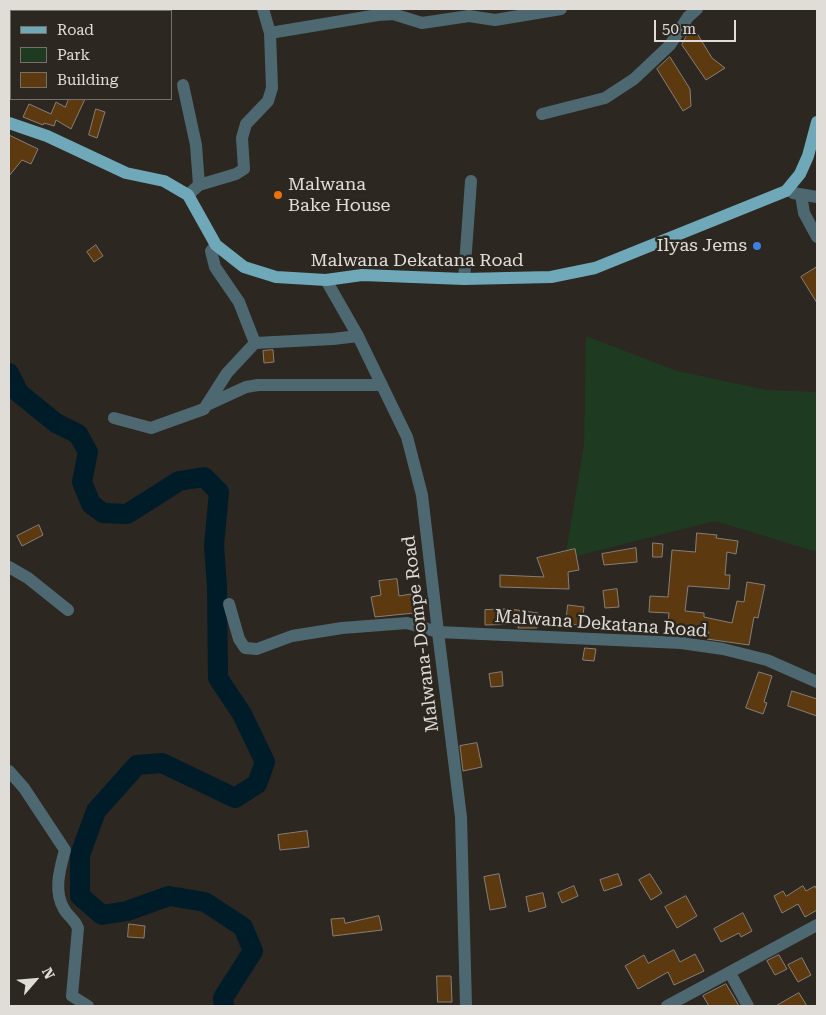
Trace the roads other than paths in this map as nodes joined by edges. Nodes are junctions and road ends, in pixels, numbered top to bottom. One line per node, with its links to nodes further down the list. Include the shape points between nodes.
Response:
1 (263, 9): 4 (street)
2 (561, 9): 4 (street, via 495,20 469,16 422,23 393,14)
3 (697, 9): 6 (street, via 688,16 670,44 634,79 605,98)
4 (270, 33): 10 (street, via 272,88 268,101 246,124 242,138 244,169)
5 (183, 85): 10 (street, via 196,145)
6 (542, 114)
7 (817, 122): 11 (main road, via 800,174)
8 (9, 124): 12 (main road, via 47,136 126,173 164,181)
9 (471, 181): 17 (street)
10 (199, 185): 12 (street)
11 (786, 191): 13 (street); 17 (main road, Malwana Dekatana Road, via 595,268 551,277)
12 (188, 194): 16 (main road, Malwana Dekatana Road)
13 (801, 195): 14 (street); 15 (street, via 804,213)
14 (817, 197)
15 (817, 237)
16 (216, 245): 18 (main road, Malwana Dekatana Road, via 244,267 276,278); 20 (street, via 211,251 215,267 239,302)
17 (464, 278): 18 (main road, Malwana Dekatana Road, via 362,275)
18 (326, 280): 19 (street, Malwana-Dompe Road)
19 (358, 336): 20 (street); 21 (street, Malwana-Dompe Road)
20 (255, 343): 22 (street, via 227,373)
21 (382, 385): 22 (street, via 258,385); 27 (street, Malwana-Dompe Road, via 406,437 422,495)
22 (209, 404): 23 (street, via 204,409 151,428)
23 (114, 418)
24 (9, 567): 26 (street)
25 (229, 604): 27 (street, Malwana Dekatana Road, via 239,639 245,648 257,649 292,636 342,628 407,623)
26 (68, 610)
27 (438, 632): 28 (street, Malwana Dekatana Road, via 681,643 767,660); 33 (street, Malwana-Dompe Road, via 461,817)
28 (817, 682)
29 (9, 770): 32 (street, via 65,850 58,892 64,909 78,928 72,996)
30 (817, 925): 31 (street)
31 (730, 973): 34 (street); 35 (street)
32 (88, 1006)
33 (466, 1006)
34 (667, 1006)
35 (748, 1006)

